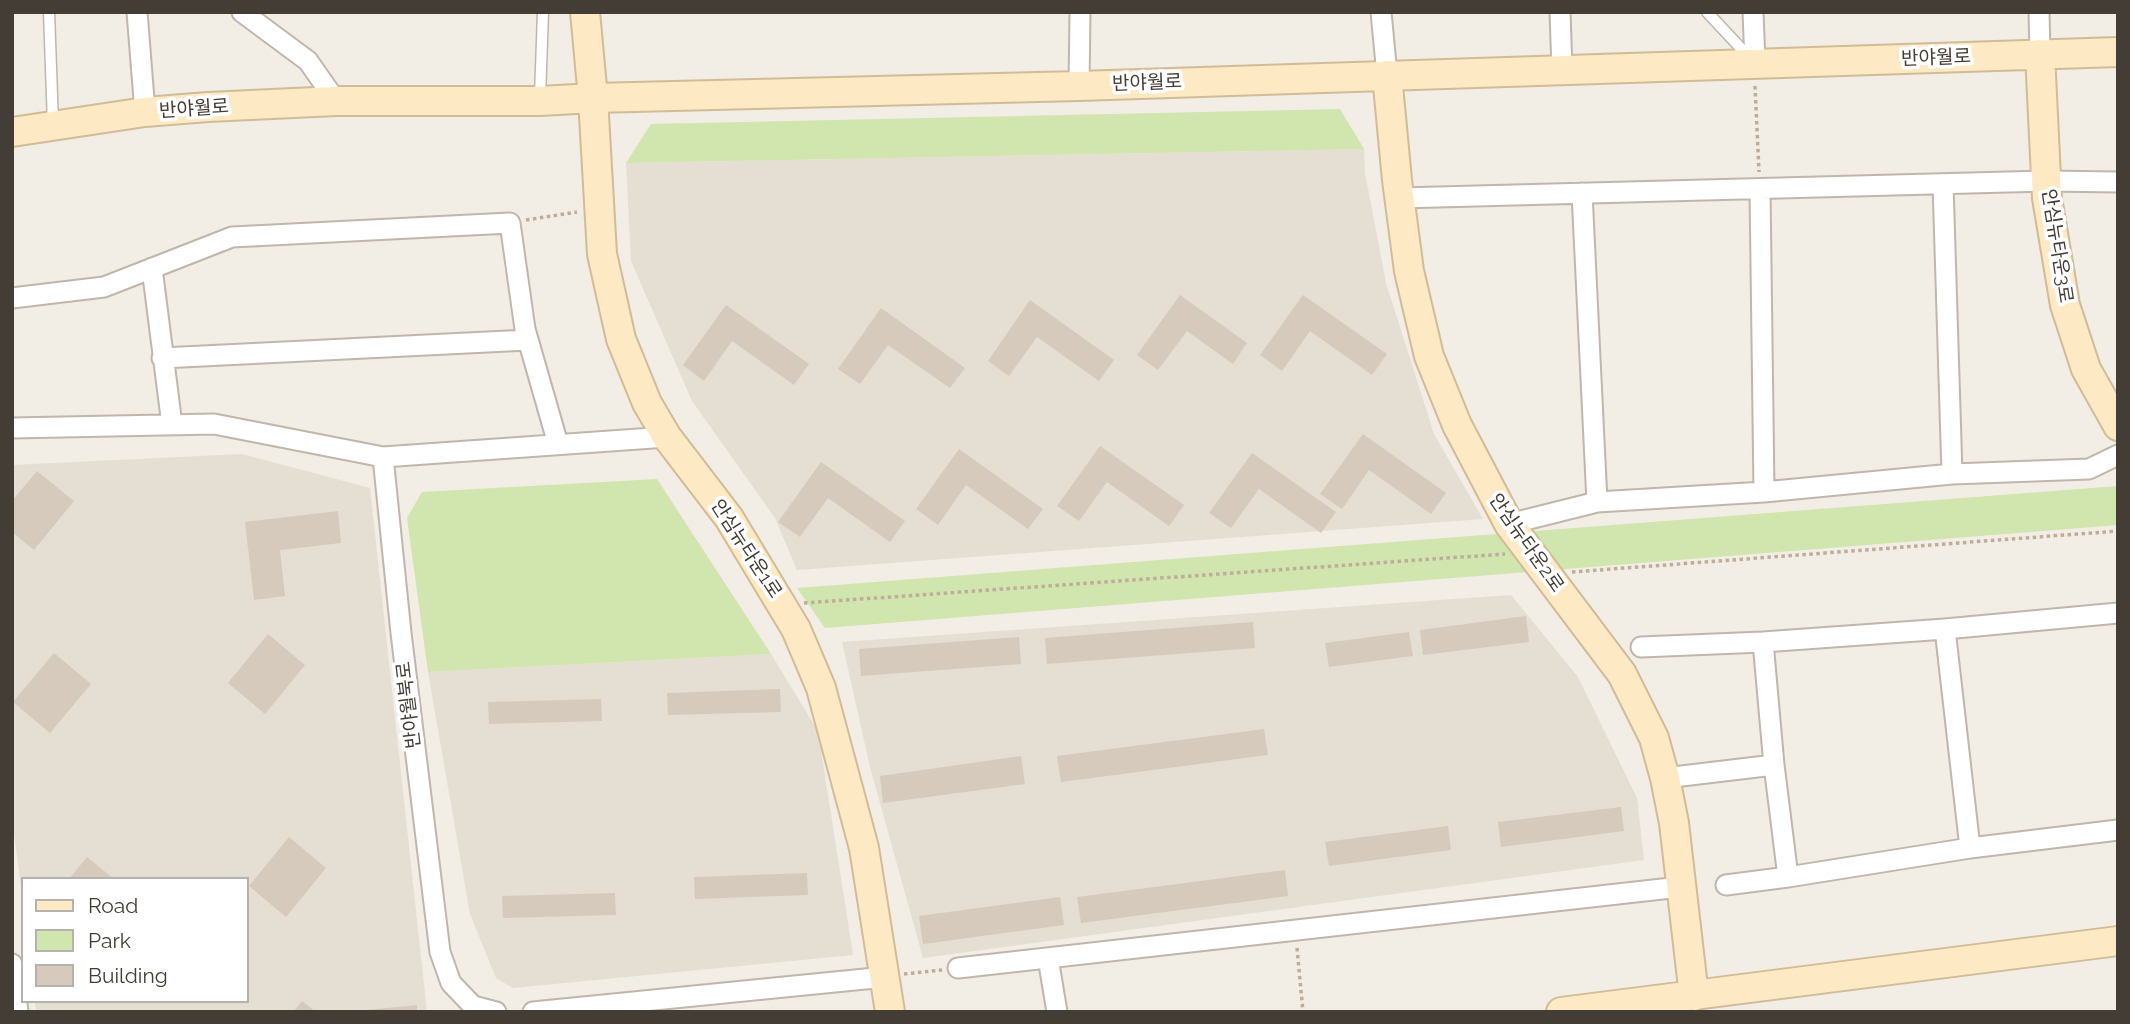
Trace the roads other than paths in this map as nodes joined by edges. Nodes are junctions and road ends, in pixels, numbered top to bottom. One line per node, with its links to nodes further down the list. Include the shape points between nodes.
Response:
1 (49, 12): 22 (lane)
2 (137, 12): 21 (street)
3 (242, 12): 19 (street, via 308,61)
4 (543, 12): 20 (lane)
5 (585, 12): 18 (street, 안심뉴타운1로)
6 (1080, 12): 17 (street)
7 (1381, 12): 16 (street)
8 (1560, 12): 15 (street)
9 (1707, 12): 14 (lane)
10 (1753, 12): 14 (street)
11 (2039, 12): 13 (street)
12 (2118, 52): 13 (street, 반야월로)
13 (2040, 54): 14 (street, 반야월로); 24 (street, 안심뉴타운3로)
14 (1755, 64): 15 (street, 반야월로)
15 (1562, 70): 16 (street, 반야월로)
16 (1387, 75): 17 (street, 반야월로); 29 (street, 안심뉴타운2로)
17 (1079, 86): 18 (street, 반야월로)
18 (593, 98): 20 (street, 반야월로); 37 (street, 안심뉴타운1로, via 602,254 621,339 647,403)
19 (337, 101): 20 (street, 반야월로); 21 (street, 반야월로)
20 (540, 102)
21 (145, 112): 22 (street, 반야월로)
22 (53, 126): 23 (street, 반야월로)
23 (12, 132)
24 (2046, 181): 25 (street); 26 (street); 35 (street, 안심뉴타운3로, via 2065,305 2086,369)
25 (2118, 182)
26 (1943, 184): 27 (street); 41 (street)
27 (1759, 189): 28 (street); 42 (street)
28 (1582, 193): 29 (street); 43 (street)
29 (1400, 198): 44 (street, 안심뉴타운2로, via 1409,271 1429,356 1457,425)
30 (152, 268): 31 (street, via 104,287); 32 (street, via 232,237 510,223); 33 (street)
31 (12, 298)
32 (528, 340): 33 (street); 38 (street)
33 (162, 358): 34 (street)
34 (172, 425): 36 (street); 40 (street, via 214,424)
35 (2118, 426)
36 (12, 428)
37 (667, 437): 38 (street); 60 (street, 안심뉴타운1로, via 729,518 782,604 821,688 864,848)
38 (558, 444): 40 (street)
39 (2118, 455): 41 (street, via 2090,469)
40 (383, 457): 63 (street, 반야월북로, via 440,952 452,983 473,1006)
41 (1952, 474): 42 (street)
42 (1763, 492): 43 (street)
43 (1597, 502): 44 (street)
44 (1508, 524): 50 (street, 안심뉴타운2로, via 1622,674 1654,738)
45 (2118, 613): 46 (street)
46 (1945, 629): 47 (street); 52 (street)
47 (1763, 642): 48 (street); 49 (street)
48 (1641, 647)
49 (1774, 765): 50 (street); 53 (street)
50 (1665, 778): 55 (street, 안심뉴타운2로)
51 (2118, 830): 52 (street)
52 (1970, 848): 53 (street)
53 (1788, 877): 54 (street)
54 (1726, 885)
55 (1680, 887): 57 (street); 61 (street, 안심뉴타운2로)
56 (2118, 941): 61 (street)
57 (1048, 958): 59 (street); 66 (street)
58 (12, 964): 62 (street)
59 (958, 968)
60 (885, 976): 64 (street); 65 (street, 안심뉴타운1로)
61 (1695, 1004): 67 (street)
62 (18, 1012)
63 (496, 1012)
64 (533, 1012)
65 (890, 1012)
66 (1057, 1012)
67 (1561, 1012)

